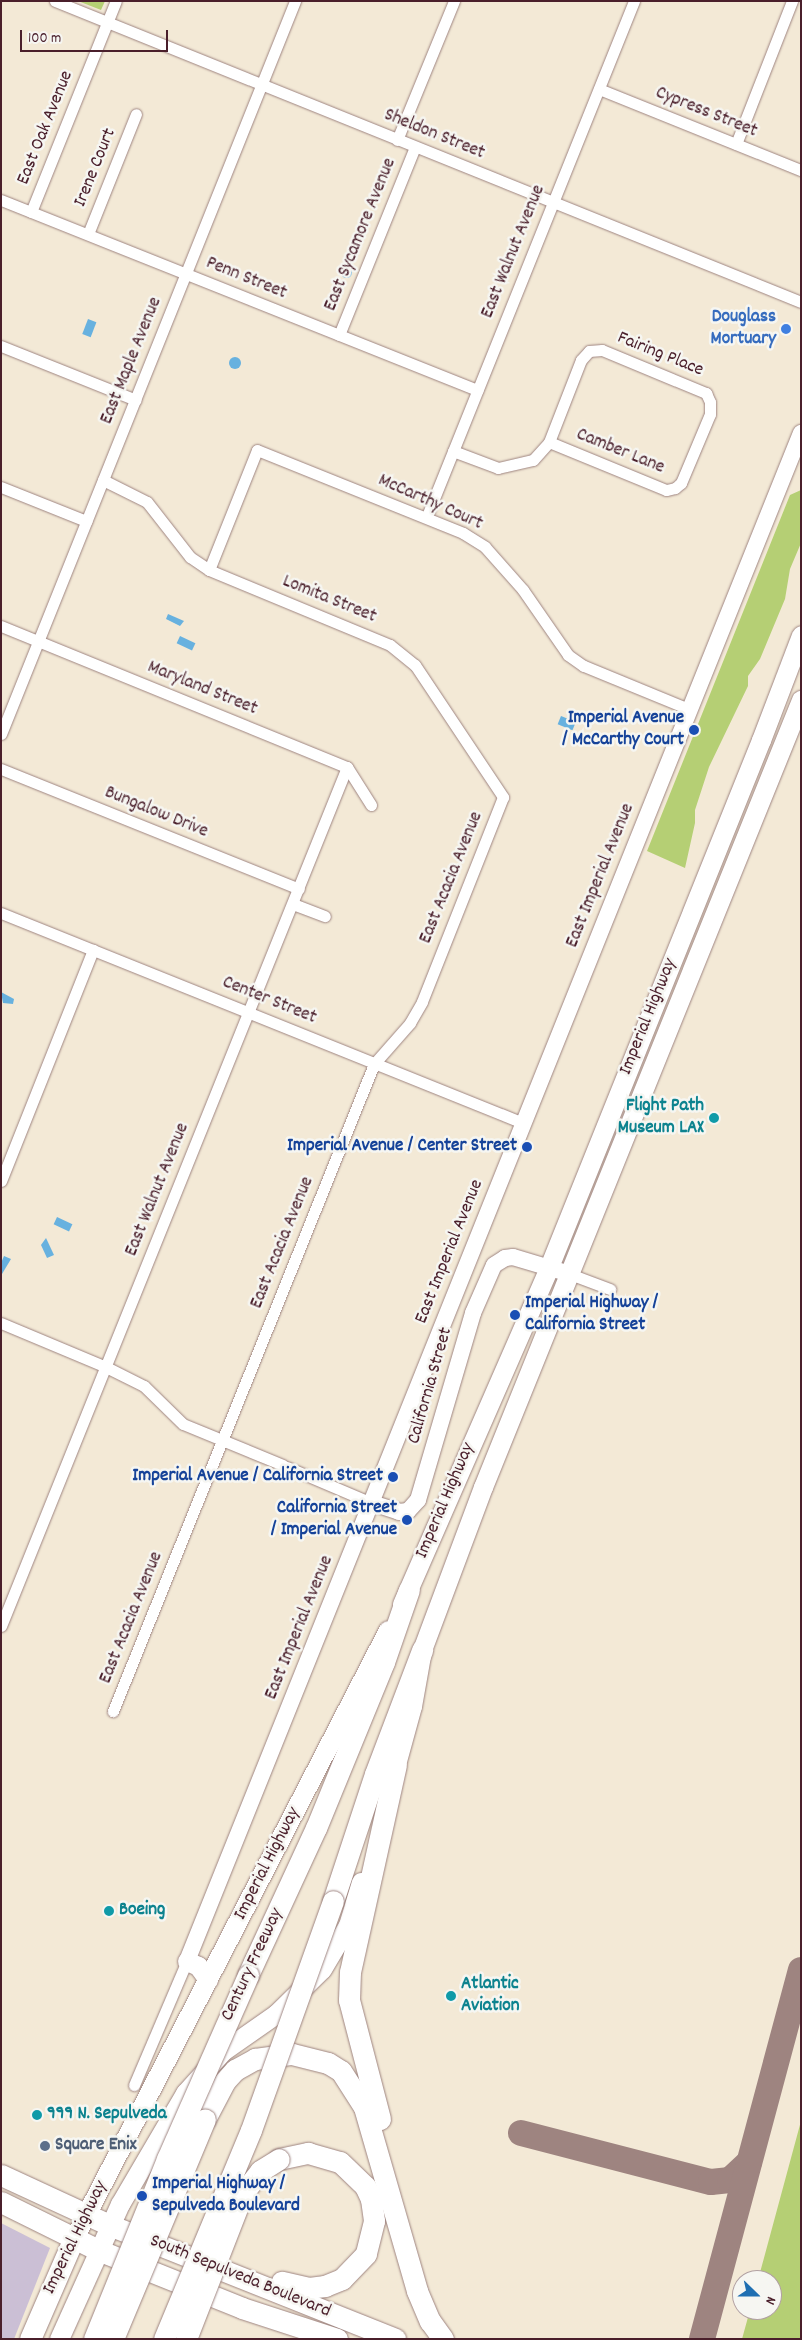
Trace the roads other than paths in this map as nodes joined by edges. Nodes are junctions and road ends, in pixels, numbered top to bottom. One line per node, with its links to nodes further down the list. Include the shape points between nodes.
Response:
1 (55, 1): 7 (street, Sheldon Street)
2 (116, 1): 7 (street, East Oak Avenue)
3 (296, 1): 8 (street, East Maple Avenue)
4 (454, 1): 11 (street, East Sycamore Avenue)
5 (634, 1): 9 (street, East Walnut Avenue)
6 (792, 1): 12 (street)
7 (107, 22): 8 (street, Sheldon Street); 17 (street, East Oak Avenue)
8 (262, 83): 11 (street, Sheldon Street); 19 (street, East Maple Avenue)
9 (599, 89): 12 (street, Cypress Street); 16 (street, East Walnut Avenue)
10 (136, 114): 18 (street, Irene Court)
11 (398, 140): 13 (street, Sheldon Street)
12 (736, 144): 14 (street, Cypress Street)
13 (416, 147): 16 (street, Sheldon Street); 21 (street, East Sycamore Avenue)
14 (801, 170)
15 (1, 200): 17 (street, Penn Street)
16 (553, 202): 20 (street, Sheldon Street); 23 (street, East Walnut Avenue)
17 (31, 212): 18 (street, Penn Street)
18 (88, 234): 19 (street, Penn Street)
19 (186, 274): 21 (street, Penn Street); 24 (street, East Maple Avenue)
20 (801, 302)
21 (339, 335): 23 (street, Penn Street)
22 (1, 346): 24 (street)
23 (478, 390): 28 (street, East Walnut Avenue)
24 (136, 400): 29 (street, East Maple Avenue)
25 (710, 402): 27 (street, Camber Lane, via 710,414 676,488 666,490); 27 (street, Fairing Place, via 706,393 602,350 589,351 582,360)
26 (801, 433): 38 (street, East Imperial Avenue)
27 (549, 442): 28 (street, Fairing Place, via 534,460 510,467 498,468)
28 (453, 451): 31 (street, East Walnut Avenue)
29 (103, 480): 32 (street, East Maple Avenue); 33 (street, Lomita Street, via 147,502 190,557)
30 (1, 486): 32 (street)
31 (427, 516): 33 (street, McCarthy Court, via 257,450); 38 (street, McCarthy Court, via 485,547 523,590 568,655 584,666)
32 (86, 521): 36 (street, East Maple Avenue)
33 (209, 570): 44 (street, Lomita Street, via 390,644 415,665)
34 (1, 626): 36 (street, Maryland Street)
35 (801, 635): 40 (main road, Imperial Highway)
36 (38, 641): 39 (street, East Maple Avenue); 42 (street, Maryland Street)
37 (801, 700): 41 (main road, Imperial Highway)
38 (689, 709): 53 (street, East Imperial Avenue)
39 (1, 734)
40 (761, 740): 41 (main road); 55 (main road, Imperial Highway)
41 (782, 748): 56 (main road, Imperial Highway)
42 (347, 767): 45 (street); 46 (street, East Walnut Avenue)
43 (1, 769): 46 (street, Bungalow Drive)
44 (503, 797): 52 (street, East Acacia Avenue, via 422,1002 410,1023)
45 (371, 805)
46 (299, 888): 47 (street, East Walnut Avenue)
47 (293, 904): 49 (street); 51 (street, East Walnut Avenue)
48 (1, 913): 50 (street, Center Street)
49 (325, 916)
50 (93, 950): 51 (street, Center Street); 54 (street)
51 (250, 1012): 52 (street, Center Street); 59 (street, East Walnut Avenue)
52 (374, 1064): 53 (street, Center Street); 60 (street, East Acacia Avenue)
53 (523, 1124): 61 (street, East Imperial Avenue)
54 (1, 1181)
55 (549, 1267): 56 (street, California Street); 61 (street, California Street, via 513,1257 494,1265 473,1312 418,1500 408,1511 399,1512); 62 (main road, Imperial Highway, via 508,1365 456,1474)
56 (570, 1274): 57 (street, California Street); 64 (main road, Imperial Highway)
57 (610, 1289)
58 (1, 1324): 59 (street, California Street)
59 (104, 1366): 60 (street, California Street, via 144,1386 182,1424); 63 (street, East Walnut Avenue)
60 (222, 1442): 61 (street, California Street); 65 (street, East Acacia Avenue)
61 (372, 1503): 67 (street, East Imperial Avenue)
62 (409, 1590): 68 (main road, Imperial Highway); 80 (highway, Century Freeway, bridge, via 384,1662 316,1828 166,2159)
63 (1, 1626)
64 (422, 1650): 66 (main road, Imperial Highway); 82 (highway, bridge, via 375,1774 251,2130)
65 (113, 1711)
66 (396, 1765): 72 (highway, via 350,1972 350,2000 396,2188); 74 (main road, Imperial Highway, via 348,1925 336,1949 322,1969 283,2008 223,2051 185,2093)
67 (187, 1961): 68 (main road, via 198,1966); 69 (street, East Imperial Avenue)
68 (208, 1980): 73 (main road, Imperial Highway)
69 (134, 2085)
70 (1, 2174): 73 (highway, South Sepulveda Boulevard)
71 (1, 2202): 75 (highway, South Sepulveda Boulevard)
72 (396, 2209): 81 (highway, bridge, via 364,2107 354,2086 328,2062 292,2054 255,2059 225,2080 205,2119); 86 (highway, via 417,2291 430,2321)
73 (86, 2214): 74 (highway, South Sepulveda Boulevard); 75 (main road, Imperial Highway)
74 (109, 2225): 76 (main road, Imperial Highway); 77 (highway, South Sepulveda Boulevard)
75 (74, 2238): 76 (highway, South Sepulveda Boulevard); 78 (highway, Imperial Highway)
76 (98, 2250): 79 (main road, Imperial Highway); 84 (highway, South Sepulveda Boulevard, via 242,2308)
77 (230, 2272): 83 (highway, bridge, via 271,2278 299,2287 325,2286 350,2273 369,2248 374,2230 373,2206 365,2186 351,2170 334,2159 315,2154 279,2159 260,2171 243,2193); 85 (highway, South Sepulveda Boulevard)
78 (30, 2339)
79 (58, 2339)
80 (94, 2339)
81 (113, 2339)
82 (164, 2339)
83 (186, 2339)
84 (337, 2339)
85 (394, 2339)
86 (443, 2339)

